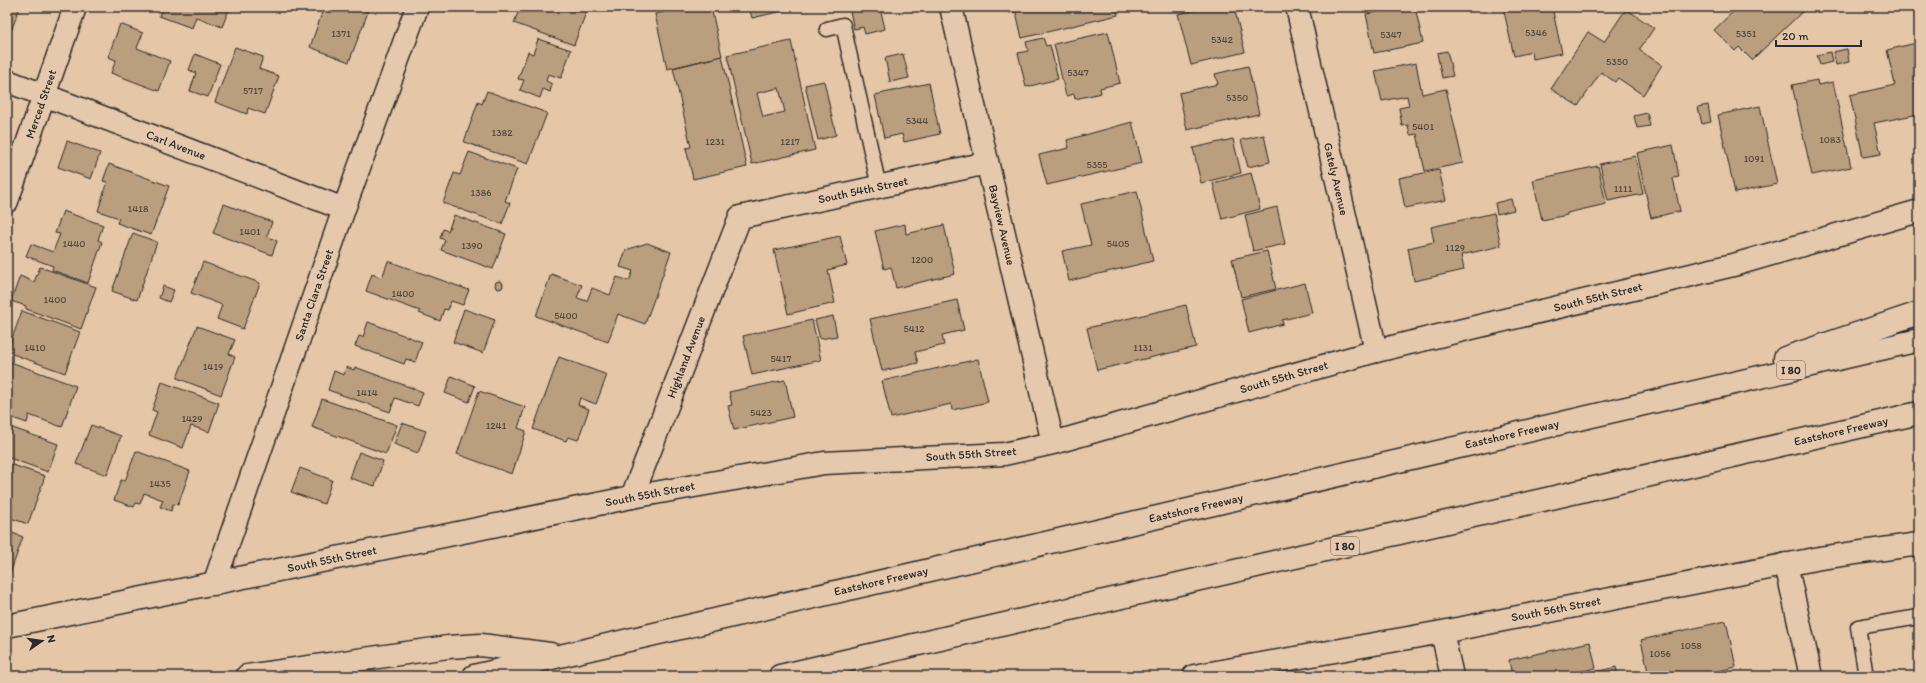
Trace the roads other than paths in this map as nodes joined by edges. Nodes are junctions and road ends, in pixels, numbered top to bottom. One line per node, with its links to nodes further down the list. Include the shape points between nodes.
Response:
1 (75, 7): 7 (main road, Merced Street)
2 (417, 7): 11 (main road, Santa Clara Street)
3 (951, 7): 8 (main road, Bayview Avenue)
4 (1297, 7): 16 (main road, Gately Avenue)
5 (827, 29): 9 (lane, via 843,25)
6 (7, 81): 7 (main road, Carl Avenue)
7 (43, 95): 10 (main road, Merced Street); 11 (main road, Carl Avenue)
8 (987, 163): 9 (main road, South 54th Street); 19 (main road, Bayview Avenue)
9 (879, 187): 13 (main road, South 54th Street)
10 (7, 201)
11 (344, 209): 23 (main road, Santa Clara Street)
12 (1919, 211): 16 (main road, South 55th Street, via 1737,264)
13 (740, 217): 20 (main road, Highland Avenue)
14 (1919, 313): 17 (main road)
15 (1919, 340): 17 (main road, Eastshore Freeway / I 80)
16 (1376, 351): 19 (main road, South 55th Street)
17 (1663, 399): 27 (main road, Eastshore Freeway / I 80)
18 (1916, 415): 30 (main road, Eastshore Freeway / I 80)
19 (1053, 443): 20 (main road, South 55th Street, via 1004,454 824,463)
20 (632, 497): 23 (main road, South 55th Street)
21 (1919, 544): 22 (main road, South 56th Street)
22 (1786, 564): 26 (main road, South 56th Street); 33 (main road)
23 (214, 584): 25 (main road, South 55th Street)
24 (1919, 617): 34 (lane, via 1858,627)
25 (7, 626)
26 (1442, 632): 31 (main road, South 56th Street); 32 (main road)
27 (563, 655): 28 (main road, via 481,645 448,647); 29 (main road, Eastshore Freeway / I 80)
28 (247, 676)
29 (474, 676)
30 (780, 676)
31 (1194, 676)
32 (1452, 676)
33 (1810, 676)
34 (1866, 676)

